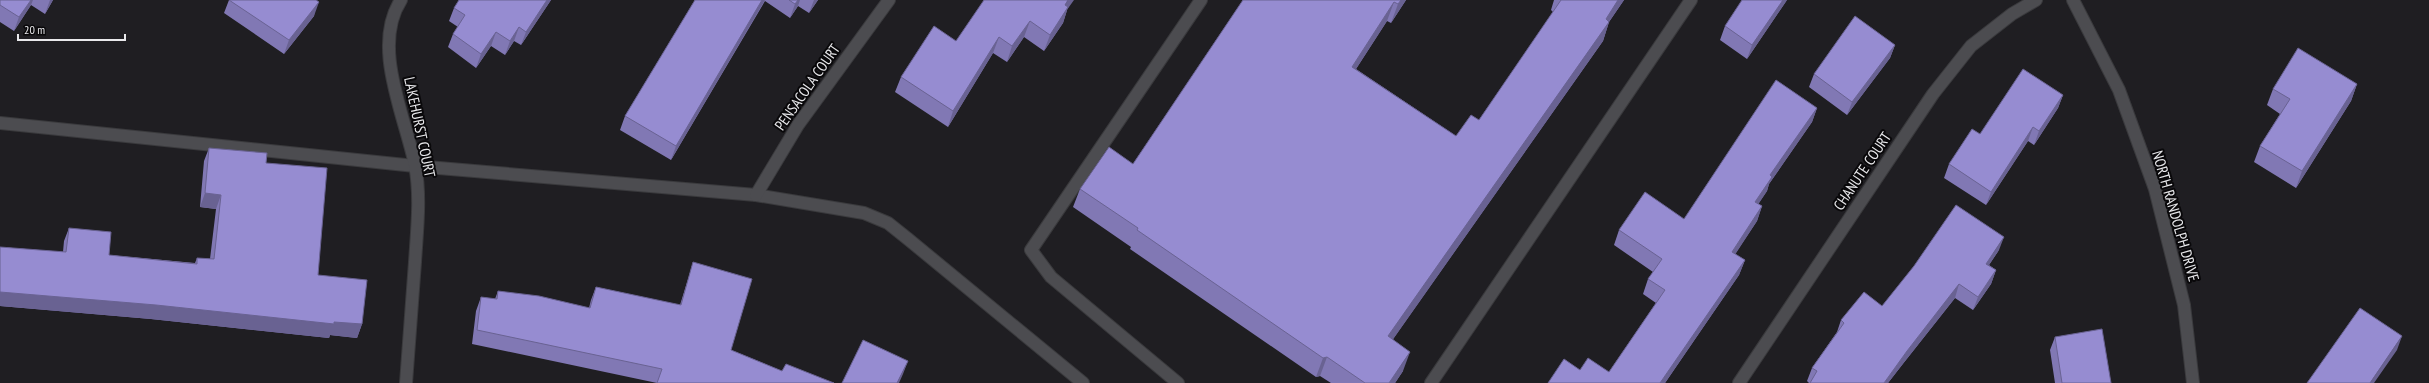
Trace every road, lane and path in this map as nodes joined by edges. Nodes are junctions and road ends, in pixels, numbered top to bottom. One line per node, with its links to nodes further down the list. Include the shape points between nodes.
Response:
1 (401, 0): 8 (street, LAKEHURST COURT, via 394,9 388,42 391,69)
2 (889, 0): 9 (street, PENSACOLA COURT, via 798,125)
3 (1201, 0): 12 (street, via 1032,250 1052,277)
4 (1691, 0): 13 (street)
5 (2036, 0): 14 (street, CHANUTE COURT, via 2012,14 1972,46 1933,94)
6 (2073, 0): 15 (street, NORTH RANDOLPH DRIVE, via 2120,90 2155,189 2184,305)
7 (0, 123): 8 (street)
8 (415, 166): 9 (street); 10 (street, LAKEHURST COURT, via 418,210)
9 (756, 195): 11 (street, via 864,213 888,223)
10 (406, 383)
11 (1083, 383)
12 (1178, 383)
13 (1431, 383)
14 (1738, 383)
15 (2193, 383)

